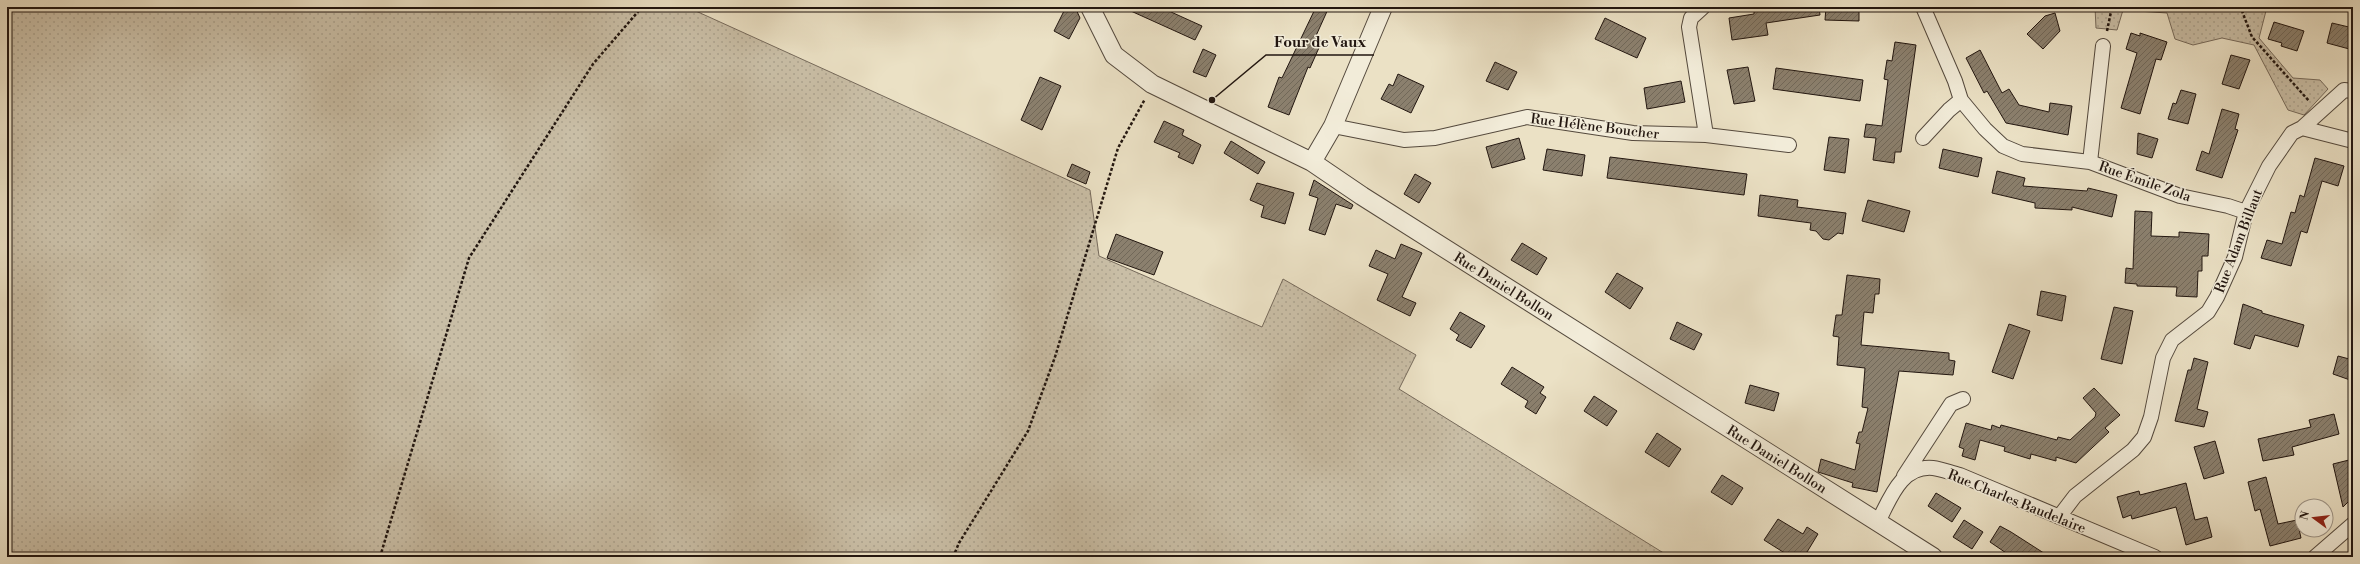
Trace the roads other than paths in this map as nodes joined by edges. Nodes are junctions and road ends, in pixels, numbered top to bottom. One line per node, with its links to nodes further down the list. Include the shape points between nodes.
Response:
1 (1090, 7): 14 (street, Rue Daniel Bollon, via 1114,55 1152,84)
2 (1383, 7): 8 (street)
3 (1703, 7): 10 (street, via 1691,18 1689,27)
4 (1923, 7): 7 (street, Rue Émile Zola)
5 (2104, 46): 15 (street, Rue Émile Zola)
6 (2353, 91): 9 (street, Rue Adam Billaut, via 2344,90)
7 (1961, 100): 11 (street); 15 (street, Rue Émile Zola, via 1980,124 2003,146 2022,154)
8 (1333, 126): 10 (street, Rue Hélène Boucher, via 1404,140 1435,138 1527,117 1633,133); 14 (street)
9 (2302, 128): 12 (street); 16 (street, Rue Adam Billaut, via 2292,134 2269,166)
10 (1706, 135): 13 (street, Rue Hélène Boucher)
11 (1923, 138)
12 (2353, 141)
13 (1789, 146)
14 (1312, 162): 20 (street, Rue Daniel Bollon, via 1368,200)
15 (2090, 162): 16 (street, Rue Émile Zola, via 2180,196)
16 (2246, 212): 19 (street, Rue Adam Billaut, via 2235,256 2217,297 2208,312 2172,340 2163,358 2151,417 2144,436 2133,450 2074,496)
17 (1963, 399): 18 (street, via 1951,404)
18 (1902, 478): 19 (street, Rue Charles Baudelaire, via 1914,471 1932,468 1960,476); 20 (street)
19 (2060, 517): 23 (street, Rue Charles Baudelaire)
20 (1878, 522): 22 (street, Rue Daniel Bollon)
21 (2353, 524): 24 (street)
22 (1933, 557)
23 (2155, 557)
24 (2315, 557)

